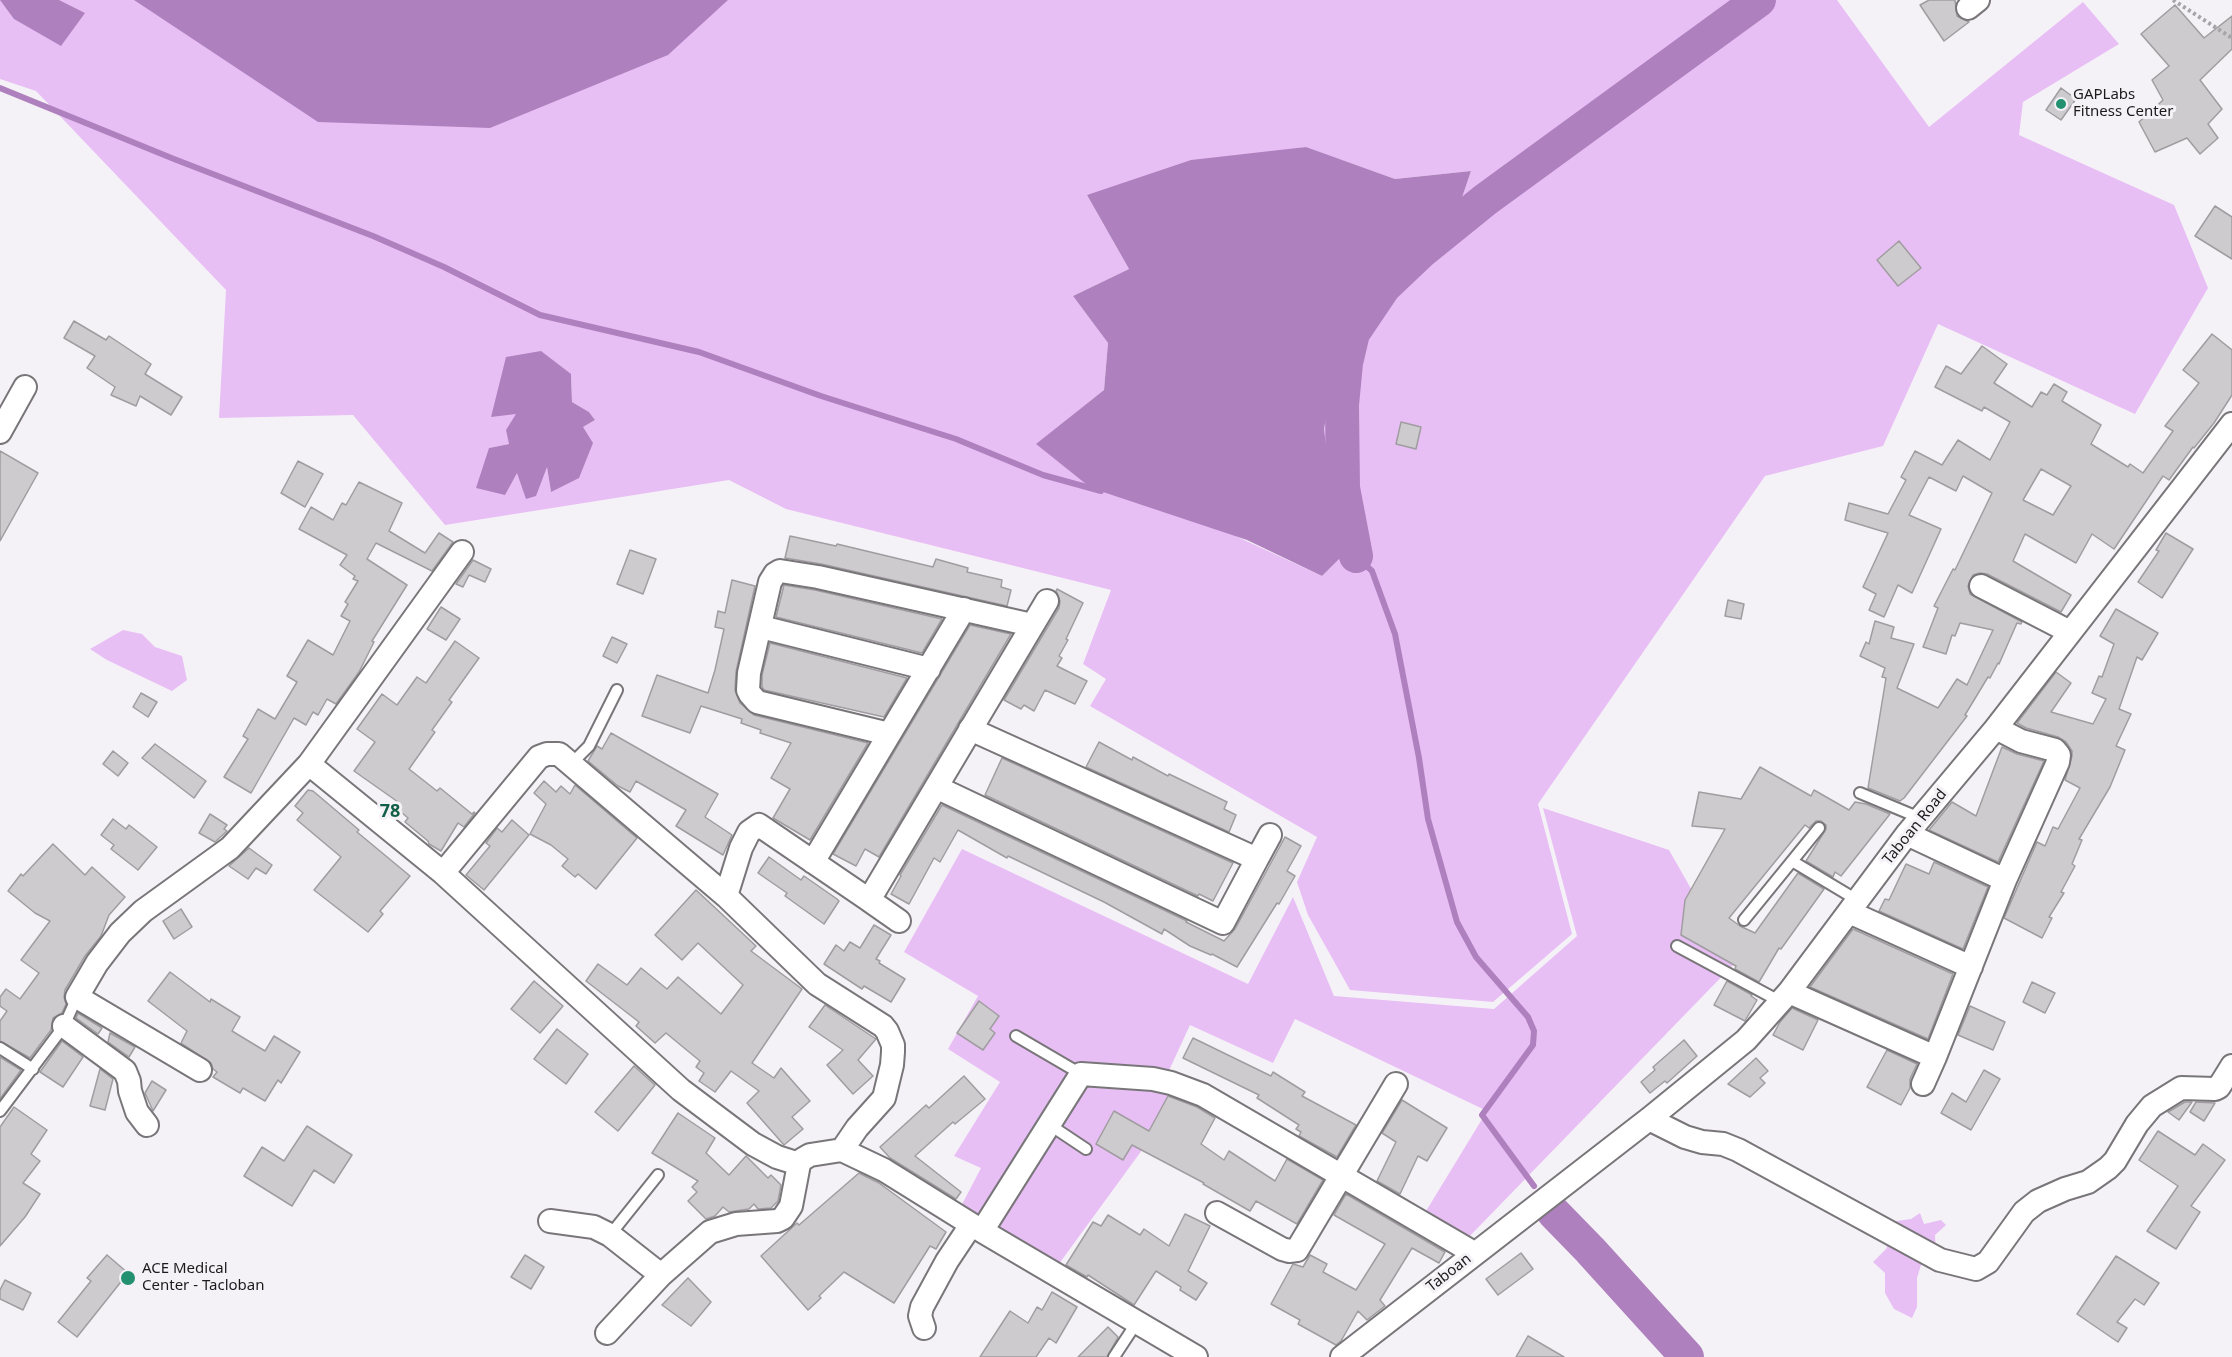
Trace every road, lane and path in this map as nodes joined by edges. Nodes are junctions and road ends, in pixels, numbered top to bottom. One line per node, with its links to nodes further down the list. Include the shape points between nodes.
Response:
1 (2173, 0): 2 (path)
2 (2232, 38)
3 (25, 387): 5 (street)
4 (2232, 424): 12 (street, Taboan Road)
5 (0, 432)
6 (462, 552): 18 (street)
7 (1981, 586): 12 (street)
8 (1047, 601): 10 (street)
9 (964, 609): 10 (street); 11 (street, via 780,571 772,576); 13 (street)
10 (1032, 625): 16 (street)
11 (761, 627): 13 (street); 17 (street, via 748,690 757,702)
12 (2070, 632): 15 (street, Taboan Road)
13 (928, 669): 17 (street)
14 (616, 690): 19 (lane, via 589,747)
15 (1996, 728): 22 (street, Taboan Road); 29 (street, via 2021,741 2055,750 2059,755)
16 (970, 729): 20 (street); 25 (street)
17 (890, 734): 26 (street)
18 (309, 764): 28 (street); 37 (street, via 230,848 143,911 120,933)
19 (571, 764): 28 (street, via 559,754 539,757); 30 (street)
20 (938, 788): 25 (street, via 1219,929); 31 (street)
21 (1860, 793): 22 (lane)
22 (1913, 826): 29 (street); 32 (street, Taboan Road)
23 (1819, 828): 27 (lane)
24 (1270, 835): 25 (street)
25 (1257, 859)
26 (813, 861): 30 (street, via 758,826 749,832 741,848); 31 (street)
27 (1792, 861): 32 (lane); 33 (lane)
28 (443, 873): 55 (street, via 681,1090 753,1144)
29 (2005, 880): 36 (street)
30 (726, 896): 54 (street, via 817,984 883,1026 890,1036 892,1065 884,1098)
31 (869, 900): 34 (street)
32 (1853, 906): 36 (street); 38 (street, Taboan Road)
33 (1744, 920)
34 (899, 921)
35 (1677, 946): 38 (lane)
36 (1971, 967): 42 (street)
37 (77, 997): 39 (lane); 45 (street)
38 (1785, 997): 42 (street); 50 (street, Taboan Road, via 1746,1040)
39 (64, 1026): 44 (lane); 51 (street, via 125,1071 137,1112)
40 (1016, 1036): 46 (lane)
41 (0, 1048): 44 (lane)
42 (1935, 1057): 47 (street)
43 (2232, 1066): 50 (street, via 2219,1087 2181,1088 2152,1106 2108,1168 2088,1182 2038,1201 2024,1212 1988,1262 1973,1269 1940,1260 1738,1150 1685,1137)
44 (33, 1069): 49 (lane)
45 (200, 1070)
46 (1081, 1074): 52 (street); 57 (street, via 1153,1079 1189,1089)
47 (1923, 1083)
48 (1396, 1084): 57 (street)
49 (0, 1111)
50 (1649, 1119): 58 (street, Taboan Road)
51 (147, 1125)
52 (1050, 1125): 53 (lane); 61 (street)
53 (1086, 1149)
54 (842, 1150): 55 (street, via 810,1155); 61 (street, via 884,1170)
55 (799, 1164): 64 (street, via 791,1206 783,1218 710,1232)
56 (658, 1175): 62 (lane)
57 (1341, 1176): 59 (street, via 1300,1248 1294,1251 1282,1249); 63 (street)
58 (1557, 1189): 63 (street, Taboan)
59 (1217, 1213)
60 (550, 1221): 62 (street, via 594,1227)
61 (977, 1228): 65 (street); 66 (street, via 947,1261 922,1307)
62 (610, 1235): 64 (street)
63 (1474, 1253): 70 (street, Taboan)
64 (661, 1275): 67 (street)
65 (1137, 1322): 68 (lane); 69 (street)
66 (924, 1328)
67 (607, 1333)
68 (1114, 1357)
69 (1196, 1357)
70 (1342, 1357)

